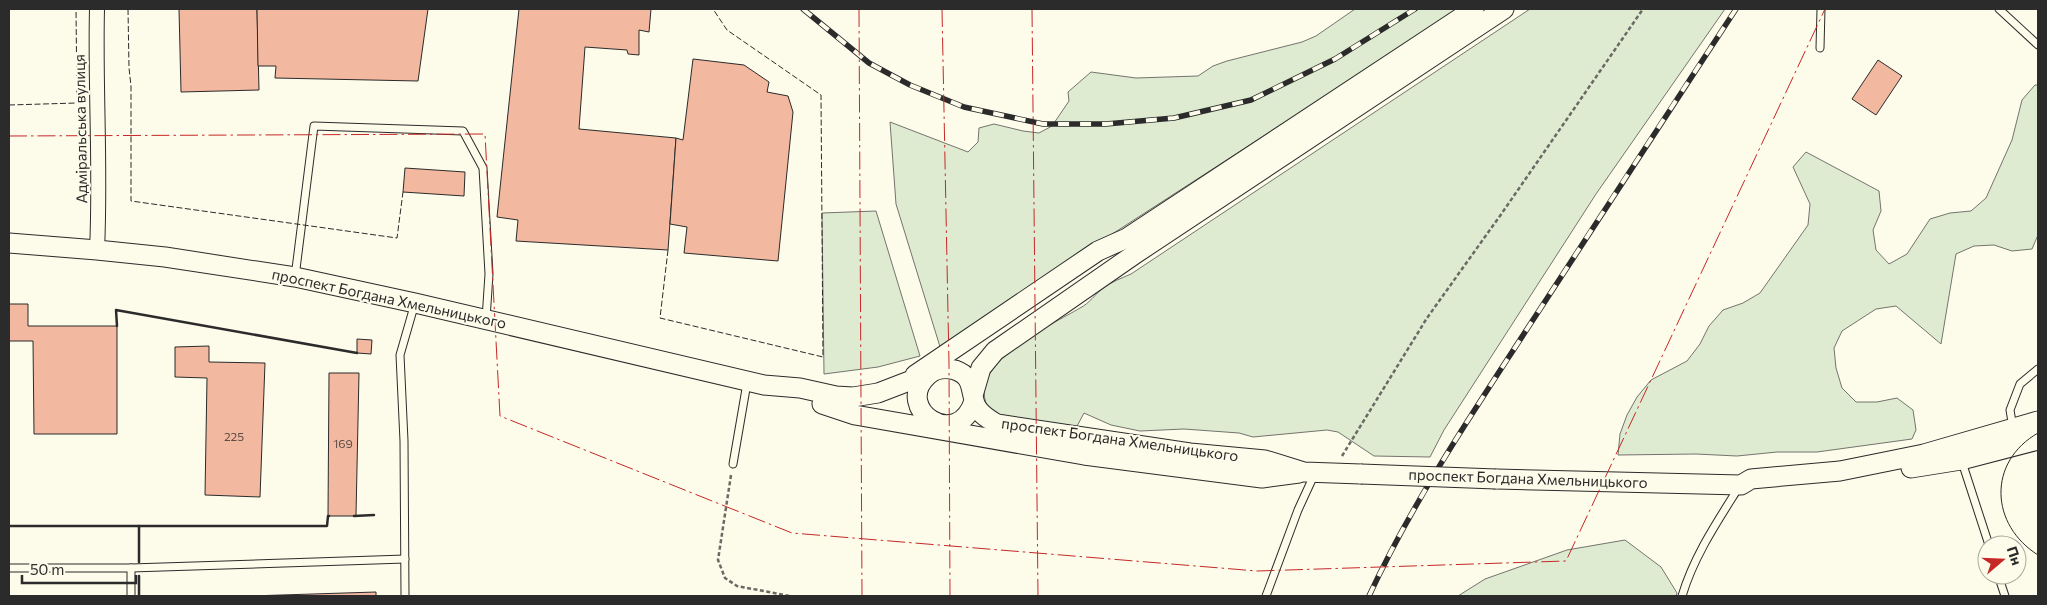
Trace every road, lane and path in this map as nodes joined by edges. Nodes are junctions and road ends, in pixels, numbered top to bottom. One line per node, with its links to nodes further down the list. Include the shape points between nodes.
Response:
1 (97, 9): 11 (street, Адміральська вулиця)
2 (1474, 9): 9 (main road)
3 (1504, 9): 19 (main road, via 995,350 981,368)
4 (1643, 9): 29 (path, via 1427,318 1347,446)
5 (1821, 9): 8 (lane)
6 (1999, 9): 7 (lane)
7 (2038, 45)
8 (1820, 48)
9 (1127, 238): 16 (main road, via 1104,260); 18 (main road, via 1098,251)
10 (9, 243): 11 (main road, проспект Богдана Хмельницького)
11 (97, 250): 12 (main road, проспект Богдана Хмельницького, via 165,257)
12 (295, 278): 13 (main road, проспект Богдана Хмельницького); 14 (lane, via 314,126 463,131 483,168 489,274)
13 (415, 303): 14 (main road, проспект Богдана Хмельницького); 32 (lane, via 400,355)
14 (486, 320): 17 (main road, проспект Богдана Хмельницького)
15 (2038, 369): 23 (lane, via 2020,384 2010,410)
16 (934, 371): 18 (main road, проспект Богдана Хмельницького); 19 (main road, проспект Богдана Хмельницького, via 948,368 957,371 970,383); 22 (main road, via 923,380 917,397 924,414)
17 (756, 383): 18 (main road, проспект Богдана Хмельницького, via 853,397); 20 (main road, проспект Богдана Хмельницького, via 796,399); 27 (lane)
18 (893, 387)
19 (974, 396): 22 (main road, via 971,410 965,417 957,423); 28 (main road, проспект Богдана Хмельницького, via 987,419 997,424 1190,454 1265,460)
20 (822, 404): 22 (main road, проспект Богдана Хмельницького); 24 (main road, проспект Богдана Хмельницького, via 855,416)
21 (2038, 421): 23 (main road, проспект Богдана Хмельницького)
22 (939, 423): 24 (main road, проспект Богдана Хмельницького)
23 (2013, 428): 26 (main road, проспект Богдана Хмельницького)
24 (968, 436): 28 (main road, проспект Богдана Хмельницького, via 1262,478)
25 (2038, 440): 26 (main road, проспект Богдана Хмельницького)
26 (1959, 452): 30 (main road, проспект Богдана Хмельницького, via 1840,480); 31 (lane)
27 (733, 464): 37 (path, via 718,560 725,578 737,586)
28 (1309, 472): 29 (main road, проспект Богдана Хмельницького); 38 (lane)
29 (1334, 473): 30 (main road, проспект Богдана Хмельницького, bridge)
30 (1746, 482): 39 (lane, via 1710,533)
31 (1986, 535)
32 (405, 560): 34 (lane); 36 (lane)
33 (9, 568): 34 (lane)
34 (131, 568): 35 (lane)
35 (131, 596)
36 (406, 596)
37 (790, 596)
38 (1266, 596)
39 (1682, 596)

